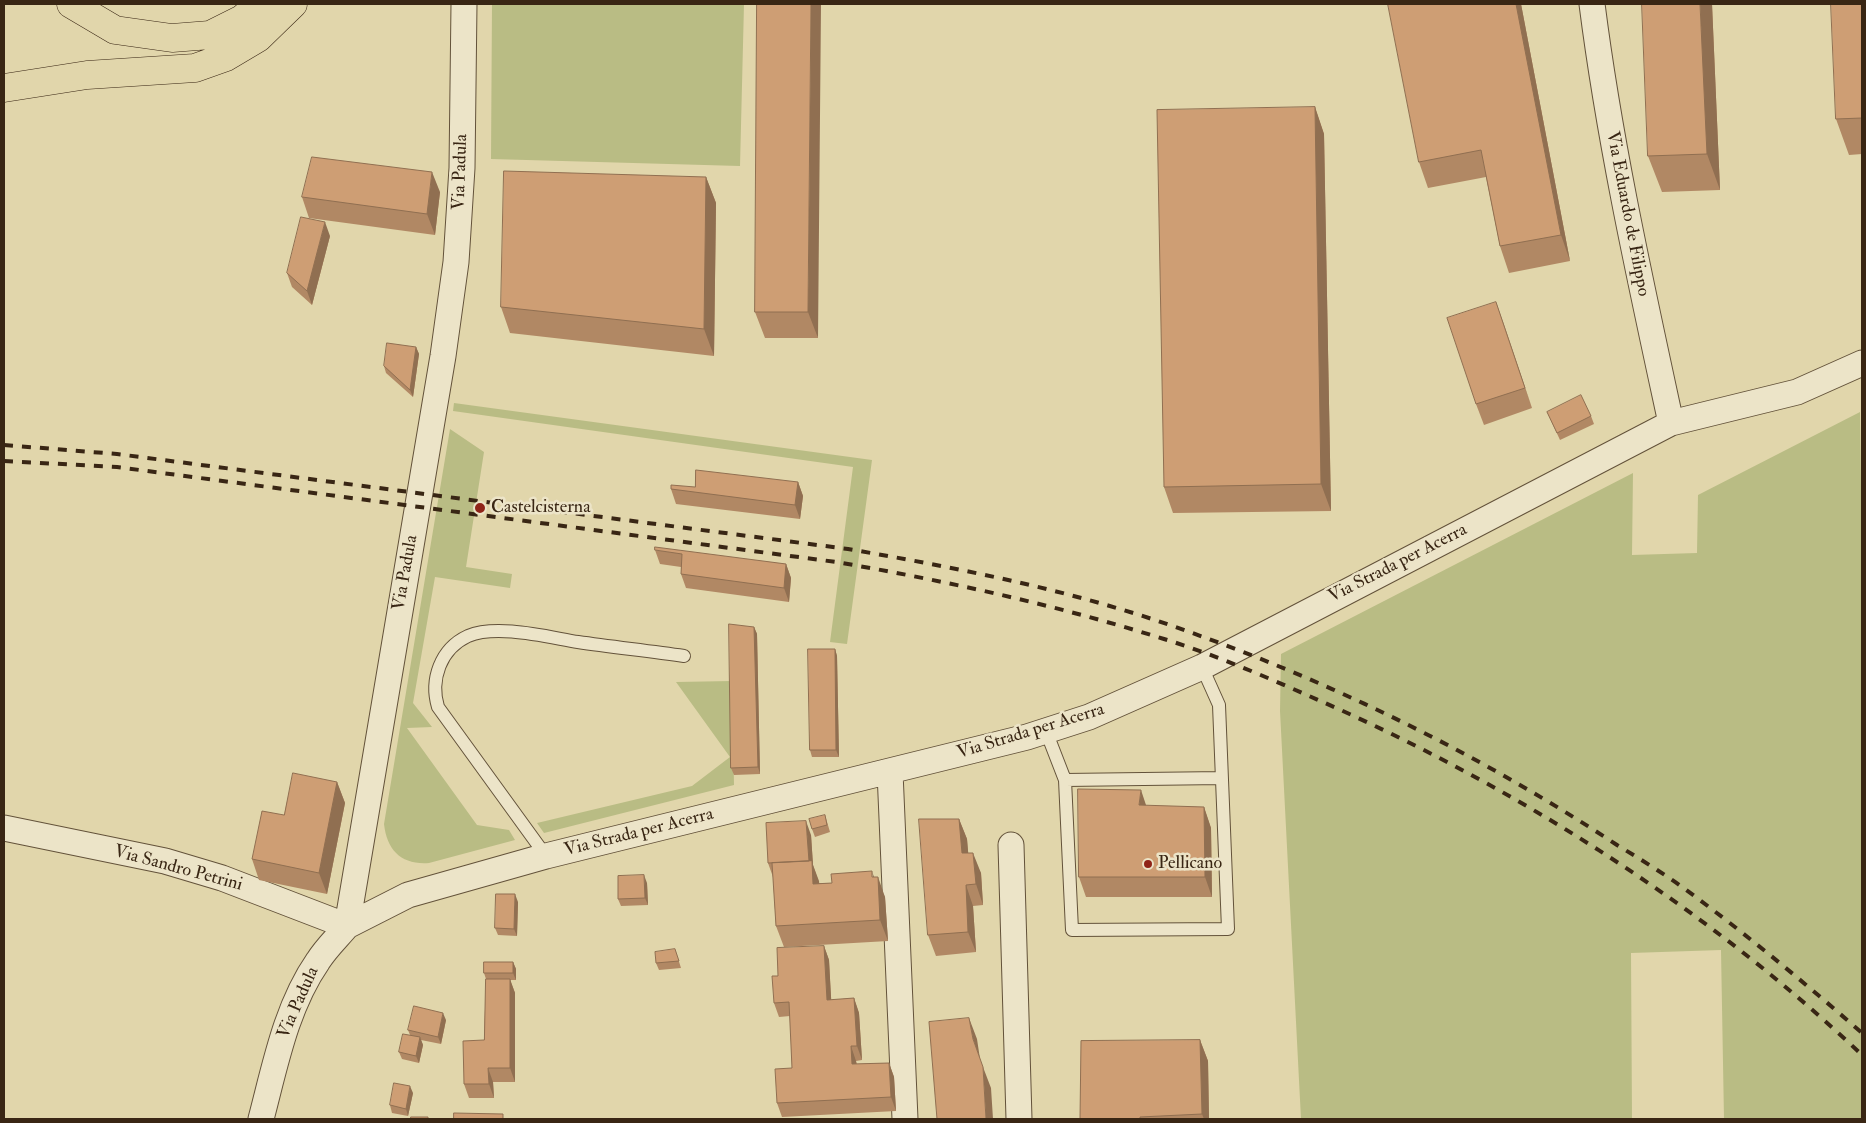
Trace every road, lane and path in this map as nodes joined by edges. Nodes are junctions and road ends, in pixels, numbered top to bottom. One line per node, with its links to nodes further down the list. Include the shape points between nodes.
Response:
1 (71, 4): 2 (main road, via 115,30 172,38 210,35 242,19)
2 (260, 4)
3 (294, 4): 6 (main road, via 258,38 226,57 195,68 87,75)
4 (464, 4): 18 (street, Via Padula, via 462,168 456,262)
5 (1592, 4): 8 (street, Via Eduardo de Filippo, via 1601,78 1624,204)
6 (4, 88)
7 (1862, 363): 8 (street, Via Strada per Acerra, via 1796,392)
8 (1671, 423): 10 (street, Via Strada per Acerra)
9 (684, 656): 17 (lane, via 499,632 468,636 442,659 434,693 438,707)
10 (1202, 667): 11 (street, Via Strada per Acerra, via 1089,717); 13 (lane, via 1219,704)
11 (1046, 731): 12 (street, Via Strada per Acerra); 14 (lane)
12 (890, 772): 17 (street, Via Strada per Acerra); 20 (street)
13 (1222, 778): 14 (lane); 14 (lane, via 1228,929 1072,930)
14 (1065, 780)
15 (4, 828): 18 (street, Via Sandro Petrini, via 165,861 222,878)
16 (1011, 845): 21 (street)
17 (546, 856): 18 (street, Via Strada per Acerra, via 408,895)
18 (348, 926): 19 (street, Via Padula, via 318,961 299,994 282,1038)
19 (261, 1119)
20 (905, 1119)
21 (1019, 1119)

